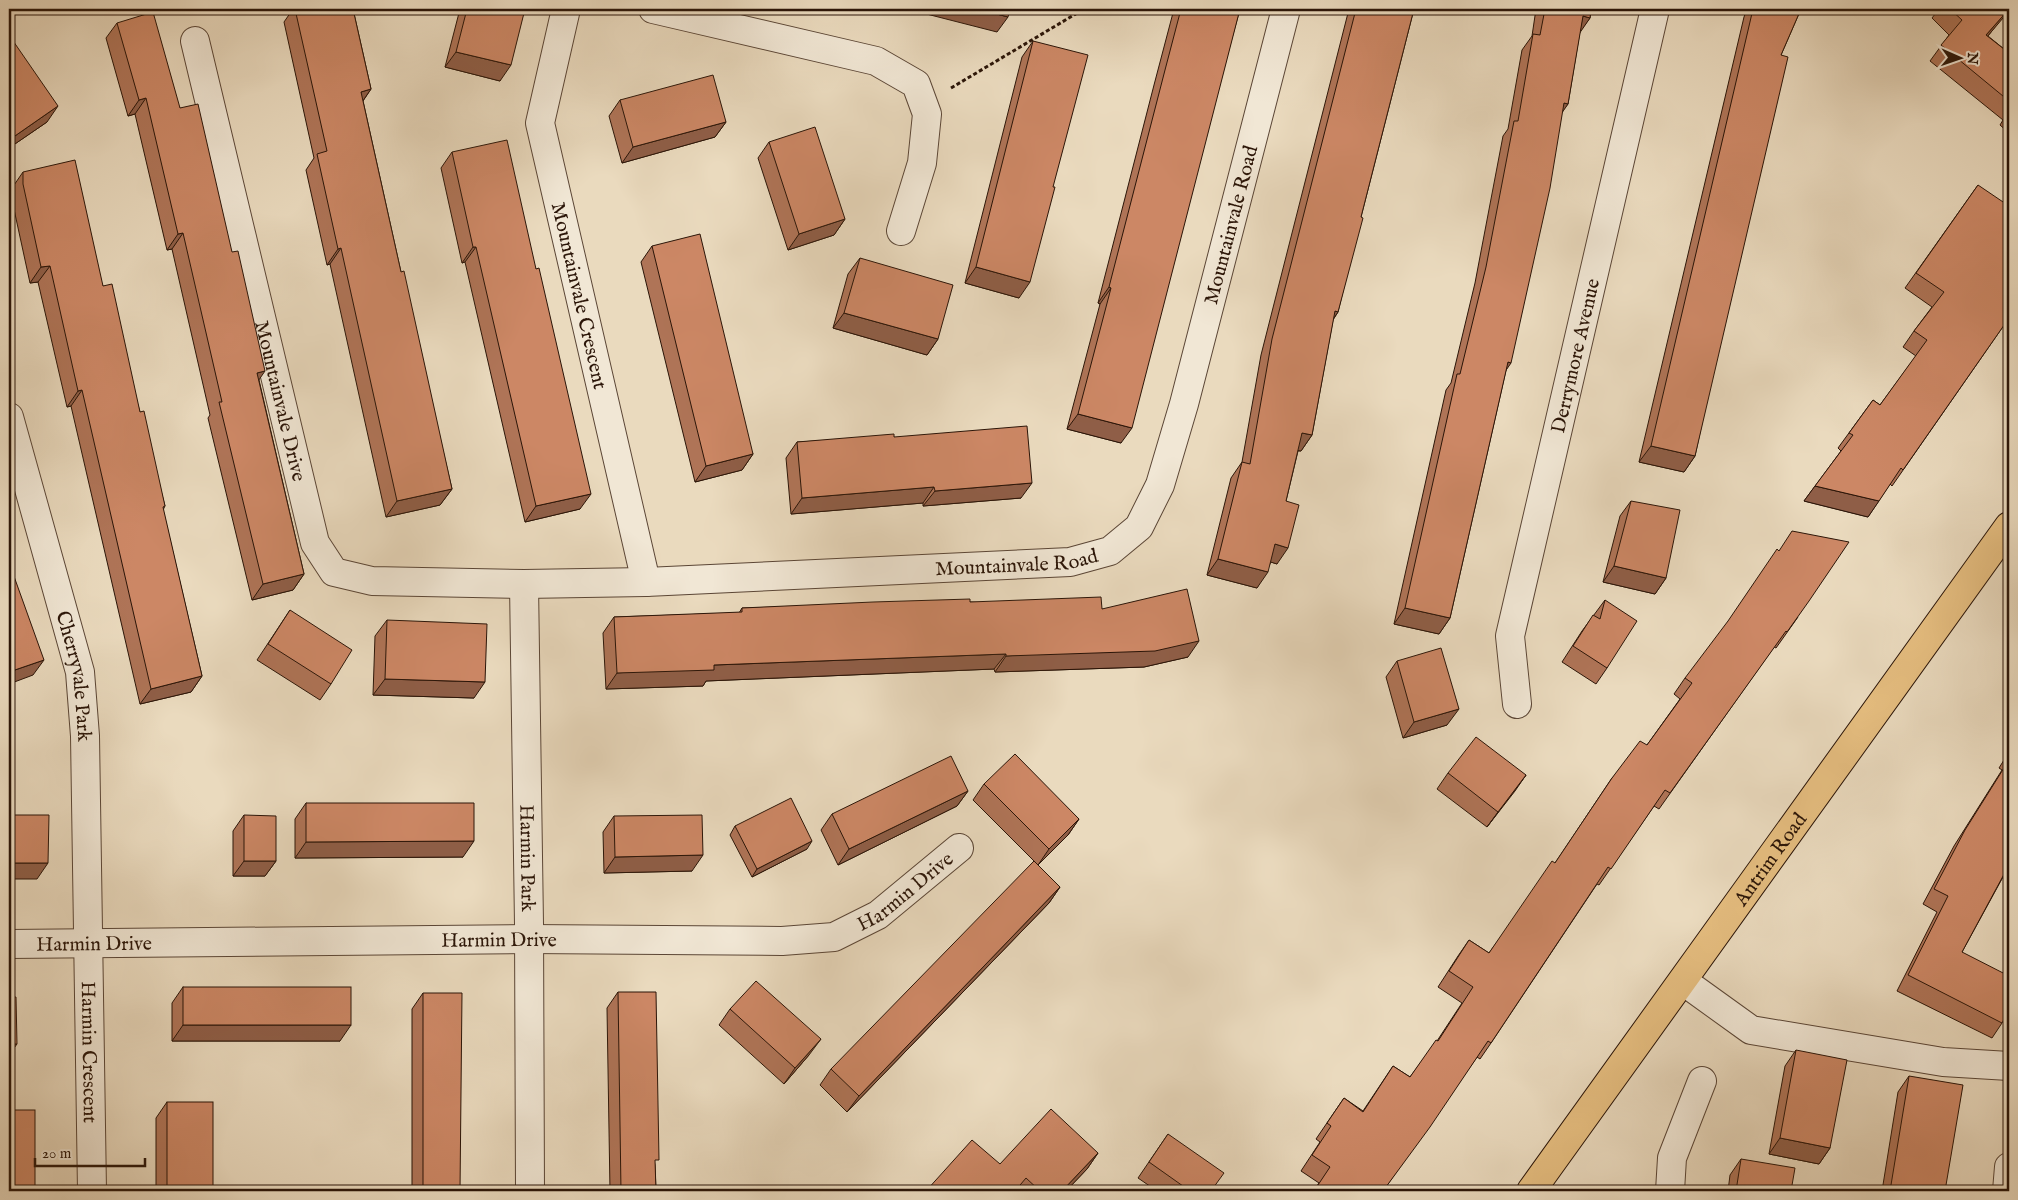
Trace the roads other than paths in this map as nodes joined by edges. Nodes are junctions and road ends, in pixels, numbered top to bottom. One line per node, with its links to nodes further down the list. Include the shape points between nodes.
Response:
1 (566, 9): 9 (street, Mountainvale Crescent, via 540,123)
2 (653, 9): 6 (street, via 876,62 916,84 927,114 922,163)
3 (1286, 9): 9 (street, Mountainvale Road, via 1178,422 1160,485 1139,527 1110,552 1070,562)
4 (1655, 9): 11 (street, Derrymore Avenue, via 1510,636)
5 (195, 40): 10 (street, Mountainvale Drive, via 315,543 334,572 372,581)
6 (901, 231)
7 (9, 416): 14 (street, Cherryvale Park, via 80,672 85,736)
8 (2009, 526): 16 (main road, Antrim Road)
9 (646, 582): 10 (street, Mountainvale Road)
10 (524, 584): 13 (street, Harmin Park)
11 (1516, 704)
12 (960, 848): 13 (street, Harmin Drive, via 878,915 834,937 782,941)
13 (529, 939): 14 (street, Harmin Drive); 21 (street, Harmin Park)
14 (87, 943): 15 (street, Harmin Drive); 20 (street, Harmin Crescent)
15 (9, 944)
16 (1683, 981): 17 (street, via 1751,1030 1943,1062); 22 (main road, Antrim Road)
17 (2009, 1066)
18 (1702, 1081): 23 (street, via 1672,1158)
19 (2009, 1167): 24 (street)
20 (92, 1191)
21 (530, 1191)
22 (1531, 1191)
23 (1670, 1191)
24 (2008, 1191)

